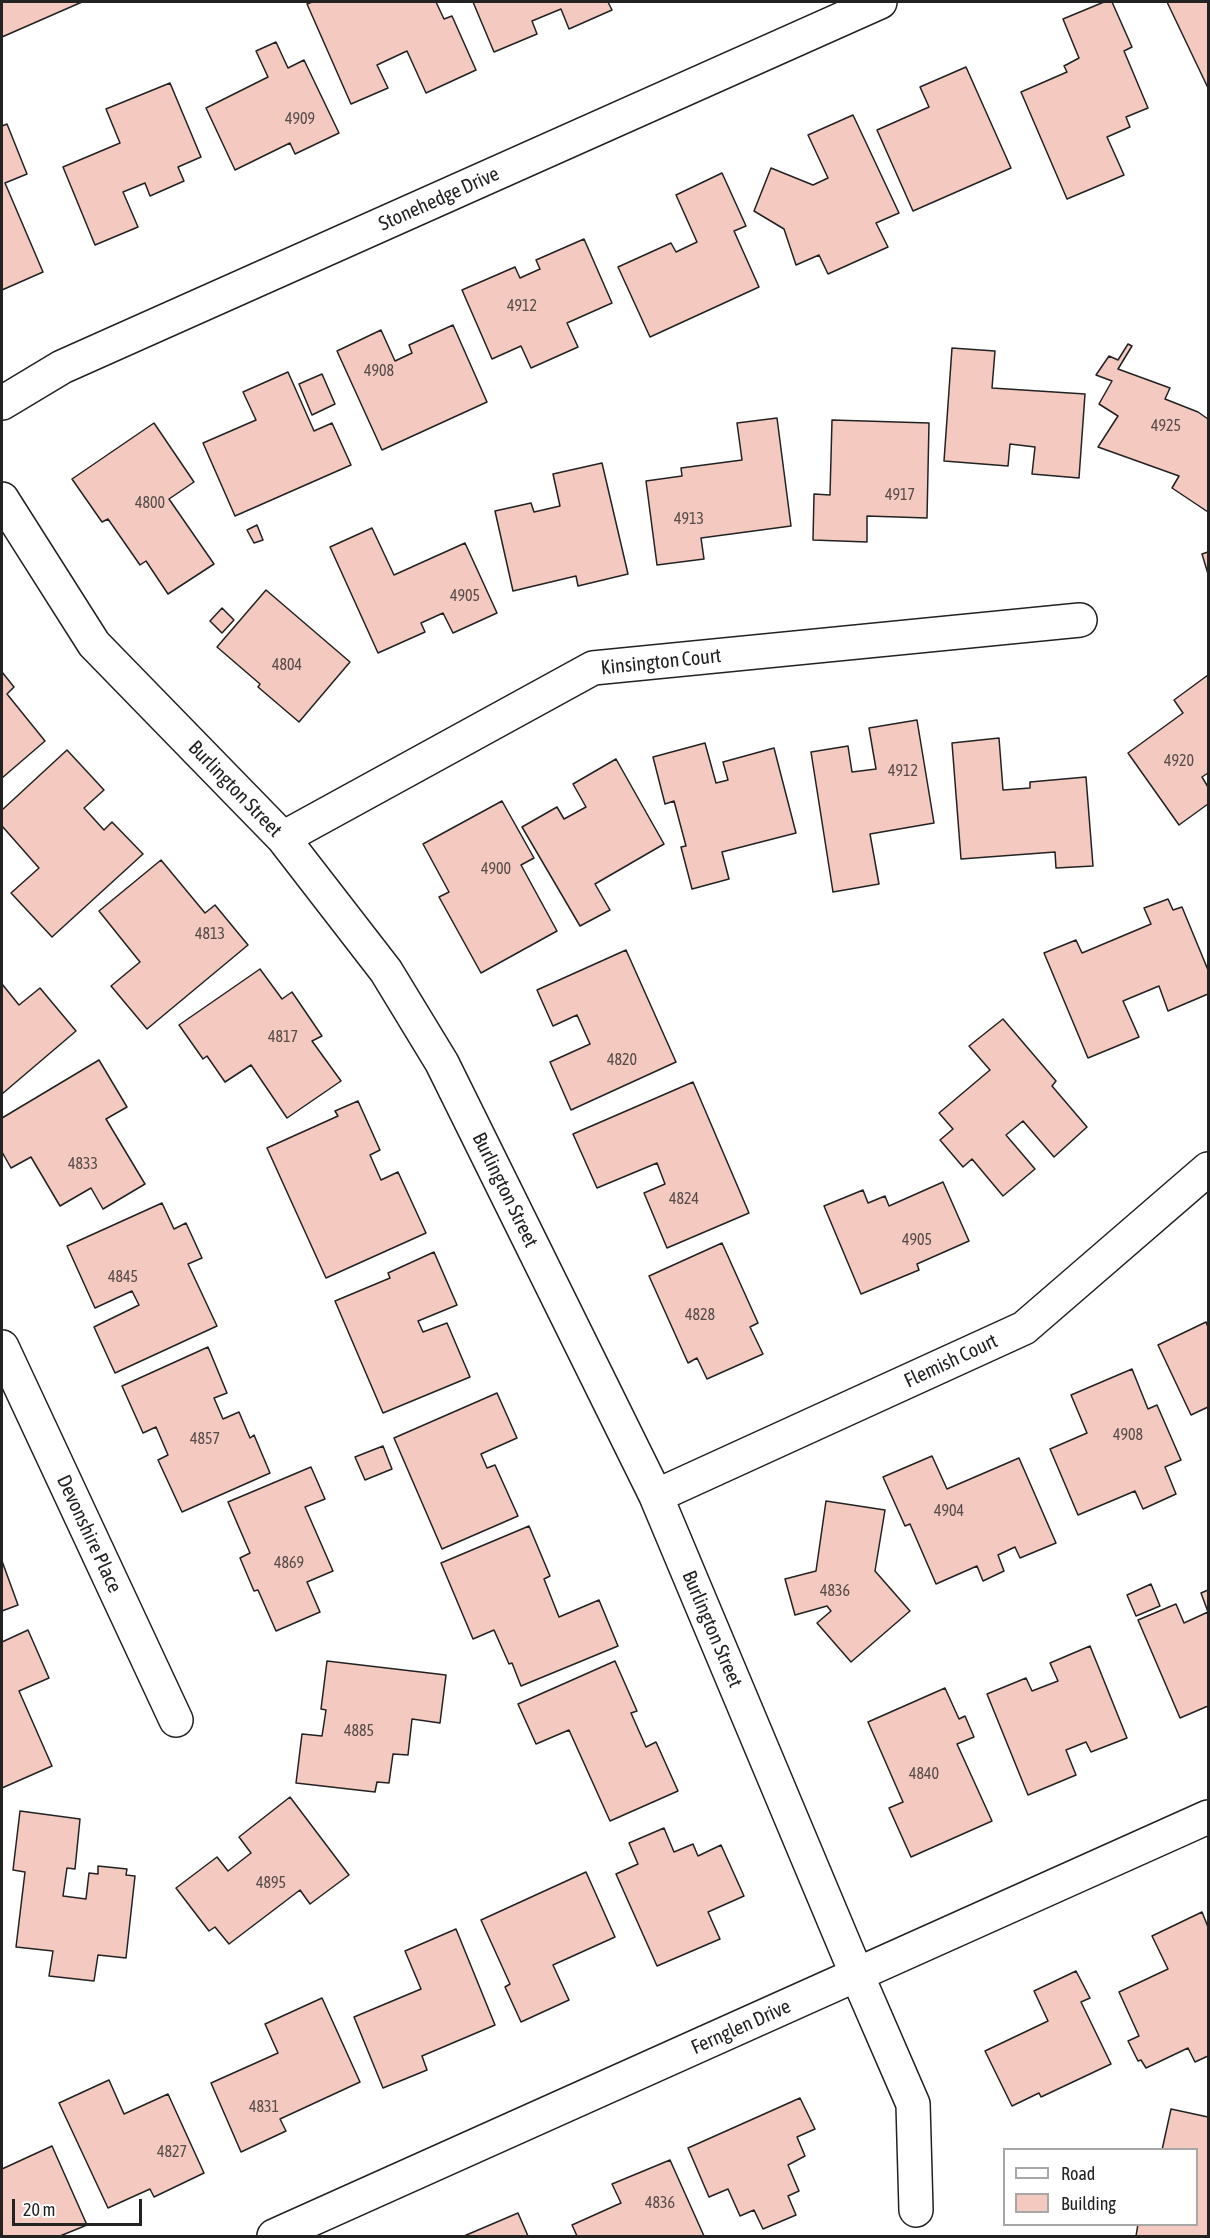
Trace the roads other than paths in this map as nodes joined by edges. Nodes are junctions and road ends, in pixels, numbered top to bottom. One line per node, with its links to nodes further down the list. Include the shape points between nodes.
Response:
1 (879, 2): 2 (street, Stonehedge Drive, via 62,367)
2 (2, 403)
3 (2, 499): 5 (street, Burlington Street, via 94,644)
4 (1080, 620): 5 (street, Kinsington Court, via 593,668)
5 (283, 838): 8 (street, Burlington Street, via 386,971 442,1063)
6 (1209, 1169): 8 (street, Flemish Court, via 1024,1328)
7 (2, 1347): 9 (street, Devonshire Place)
8 (656, 1496): 11 (street, Burlington Street)
9 (176, 1720)
10 (1209, 1817): 11 (street, Fernglen Drive)
11 (857, 1975): 12 (street, Burlington Street, via 914,2104); 13 (street, Fernglen Drive)
12 (916, 2210)
13 (278, 2236)

